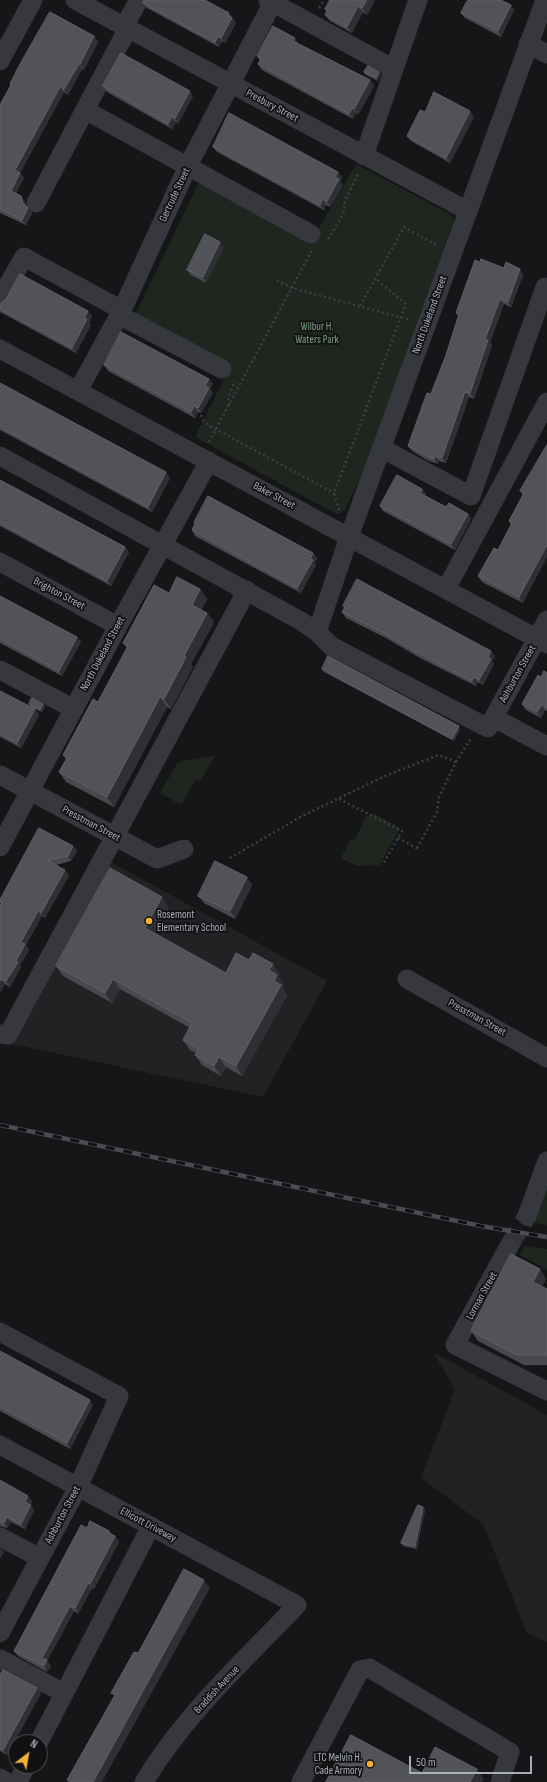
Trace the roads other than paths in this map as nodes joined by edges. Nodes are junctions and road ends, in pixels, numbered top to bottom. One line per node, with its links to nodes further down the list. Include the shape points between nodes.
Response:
1 (33, 0): 10 (street)
2 (75, 0): 7 (street, Presbury Street)
3 (139, 0): 7 (street)
4 (418, 0): 11 (street)
5 (545, 0): 8 (street, North Dukeland Street)
6 (271, 1): 11 (street); 12 (street, Gertrude Street)
7 (126, 27): 12 (street, Presbury Street); 13 (street)
8 (528, 44): 9 (street); 17 (street, North Dukeland Street)
9 (547, 54)
10 (0, 61)
11 (394, 69): 14 (street)
12 (231, 84): 14 (street, Presbury Street); 15 (street, Gertrude Street)
13 (85, 110): 15 (street); 16 (street)
14 (362, 163): 17 (street, Presbury Street)
15 (188, 166): 18 (street); 21 (street, Gertrude Street)
16 (36, 203)
17 (468, 211): 26 (street, North Dukeland Street)
18 (316, 239)
19 (546, 287): 26 (street, via 471,496)
20 (0, 298): 21 (street, via 24,257)
21 (121, 313): 23 (street); 24 (street, Gertrude Street)
22 (0, 349): 24 (street, Baker Street)
23 (222, 369)
24 (78, 391): 28 (street, Baker Street)
25 (547, 402): 32 (street)
26 (381, 448): 29 (street, North Dukeland Street)
27 (0, 456): 30 (street)
28 (209, 462): 29 (street, Baker Street); 30 (street, North Dukeland Street)
29 (349, 537): 32 (street, Baker Street); 36 (street, North Dukeland Street)
30 (164, 544): 33 (street); 35 (street, North Dukeland Street)
31 (0, 562): 35 (street, Brighton Street)
32 (446, 589): 37 (street, Baker Street)
33 (247, 590): 36 (street); 44 (street)
34 (547, 620): 37 (street, Ashburton Street)
35 (118, 626): 39 (street, North Dukeland Street)
36 (317, 632): 40 (street, via 331,646)
37 (542, 641): 40 (street, Ashburton Street)
38 (0, 670): 39 (street)
39 (74, 709): 43 (street, North Dukeland Street)
40 (485, 727): 41 (street)
41 (547, 746)
42 (0, 775): 43 (street, Presstman Street)
43 (30, 791): 44 (street, Presstman Street); 45 (street, North Dukeland Street)
44 (114, 836): 46 (street, Presstman Street, via 157,859); 48 (street, via 8,1035)
45 (0, 847)
46 (184, 849)
47 (407, 979): 49 (street, Presstman Street)
48 (0, 1034)
49 (547, 1058)
50 (547, 1161): 51 (street)
51 (527, 1216)
52 (508, 1248): 54 (street, Lorman Street, via 455,1345)
53 (0, 1332): 56 (street, Ashburton Street, via 120,1396)
54 (547, 1391)
55 (0, 1445): 56 (street, Ellicott Driveway)
56 (78, 1487): 57 (street, Ellicott Driveway); 59 (street, Ashburton Street)
57 (151, 1526): 60 (street, Ellicott Driveway); 63 (street)
58 (0, 1537): 59 (street)
59 (40, 1558): 61 (street, Ashburton Street)
60 (297, 1605): 67 (street, Braddish Avenue, via 193,1716 162,1754)
61 (0, 1633)
62 (0, 1659): 63 (street)
63 (64, 1693): 64 (street)
64 (43, 1734)
65 (0, 1778): 66 (street)
66 (7, 1782)
67 (144, 1782)
68 (300, 1782): 69 (street, via 360,1670 369,1668 510,1752)
69 (500, 1782)

